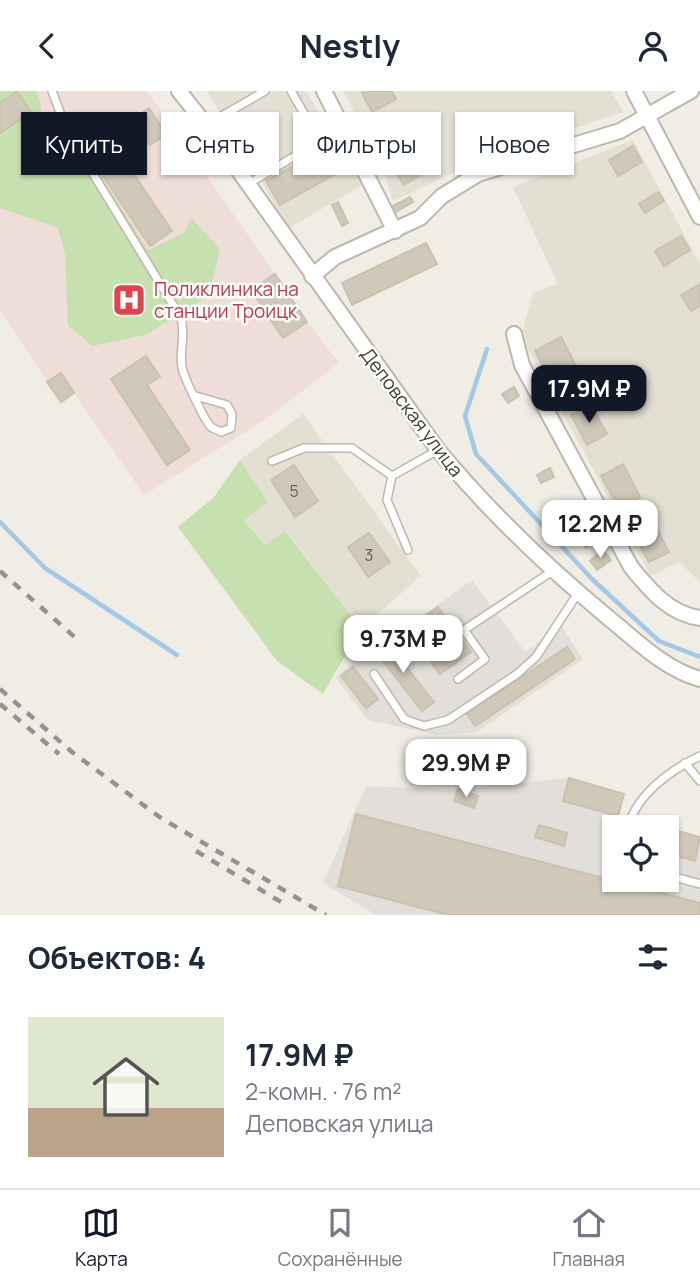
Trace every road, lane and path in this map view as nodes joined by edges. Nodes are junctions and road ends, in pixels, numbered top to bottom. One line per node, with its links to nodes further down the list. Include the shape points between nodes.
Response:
1 (52, 91): 17 (lane, via 67,131 181,318 185,335 180,352 182,371)
2 (265, 91): 9 (lane)
3 (291, 91): 12 (lane, via 320,141)
4 (324, 91): 14 (street)
5 (634, 91): 10 (street)
6 (691, 91): 10 (street)
7 (181, 92): 8 (street, Деповская улица)
8 (196, 112)
9 (229, 112)
10 (647, 117): 13 (street); 14 (street, via 620,131 478,174)
11 (242, 175): 12 (street, Деповская улица)
12 (248, 184): 15 (street, Деповская улица)
13 (700, 216)
14 (395, 232): 15 (street, via 365,241)
15 (312, 276): 18 (street, Деповская улица)
16 (513, 334): 24 (street, via 522,365 570,459 632,567 670,607)
17 (196, 396): 17 (lane, via 210,426 221,432 231,428 227,405)
18 (438, 450): 20 (lane); 22 (street, Деповская улица, via 478,499)
19 (272, 461): 20 (lane, via 304,448 352,448)
20 (392, 476): 21 (lane, via 387,500)
21 (408, 550)
22 (551, 572): 23 (street, Деповская улица); 26 (lane, via 464,630 485,659)
23 (578, 593): 25 (lane, via 536,657 448,720 424,726 404,719); 27 (street, Деповская улица, via 657,658)
24 (700, 618)
25 (374, 674)
26 (458, 679)
27 (700, 679)
28 (700, 756): 29 (lane)
29 (685, 763): 30 (lane); 31 (lane, via 656,783)
30 (700, 781)
31 (633, 815)
32 (679, 878): 33 (lane)
33 (700, 884)

